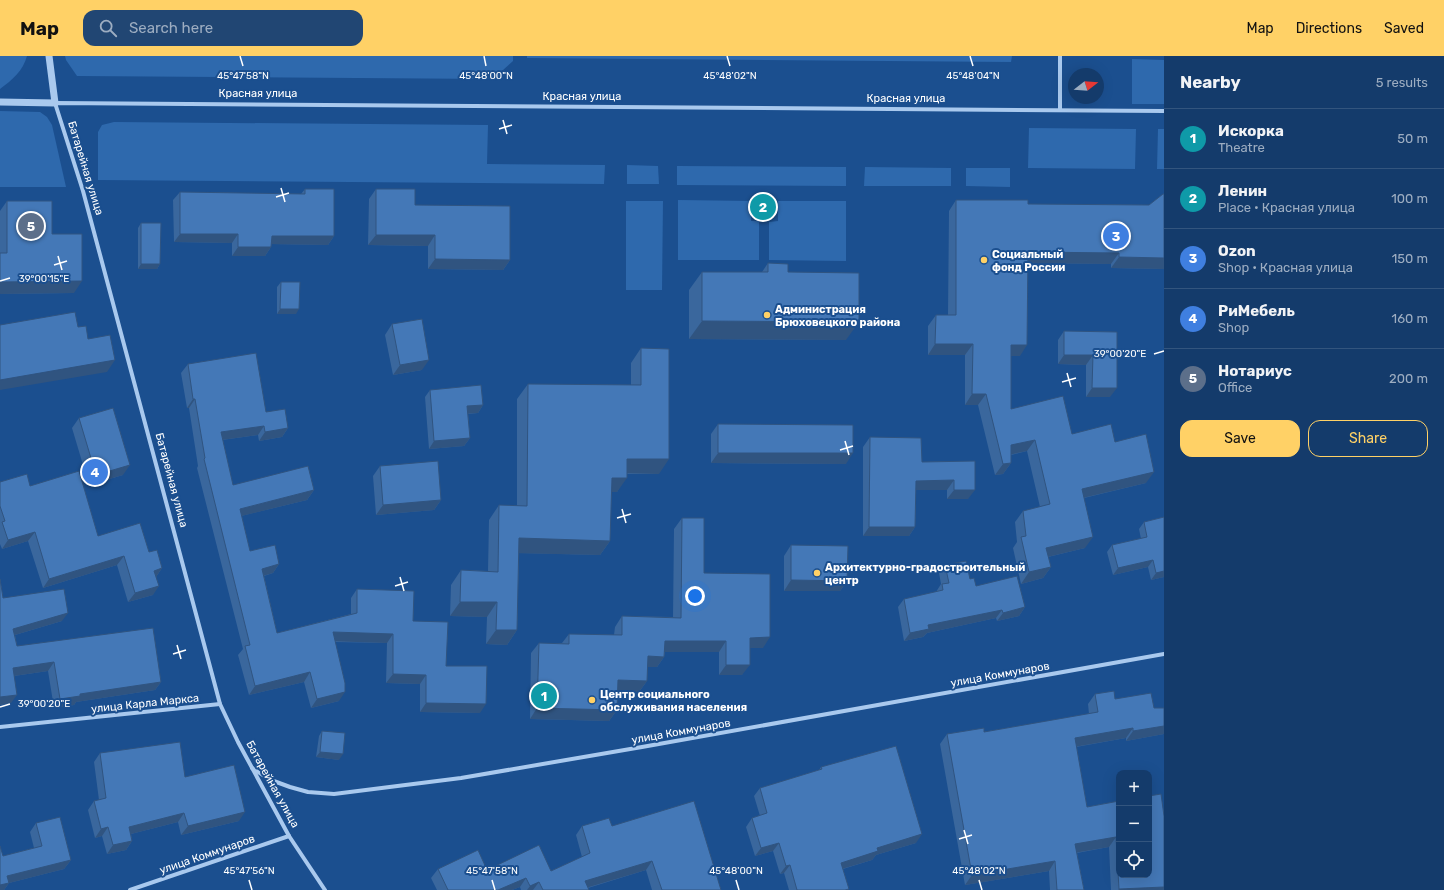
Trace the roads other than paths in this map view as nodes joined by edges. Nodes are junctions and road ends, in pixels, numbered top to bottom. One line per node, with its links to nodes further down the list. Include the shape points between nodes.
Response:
1 (49, 56): 4 (street, Батарейная улица)
2 (1060, 56): 5 (street)
3 (0, 102): 4 (street, Красная улица)
4 (55, 103): 5 (street, Красная улица); 8 (street, Батарейная улица, via 85,199)
5 (1060, 110): 6 (street, Красная улица)
6 (1164, 111)
7 (1164, 654): 10 (street, улица Коммунаров, via 642,748 461,778 334,794 308,792 290,787 271,780)
8 (220, 704): 9 (street, улица Карла Маркса); 10 (street, Батарейная улица)
9 (0, 727)
10 (252, 767): 11 (street, Батарейная улица)
11 (289, 836): 12 (street, улица Коммунаров); 13 (street, Батарейная улица)
12 (130, 890)
13 (325, 890)

